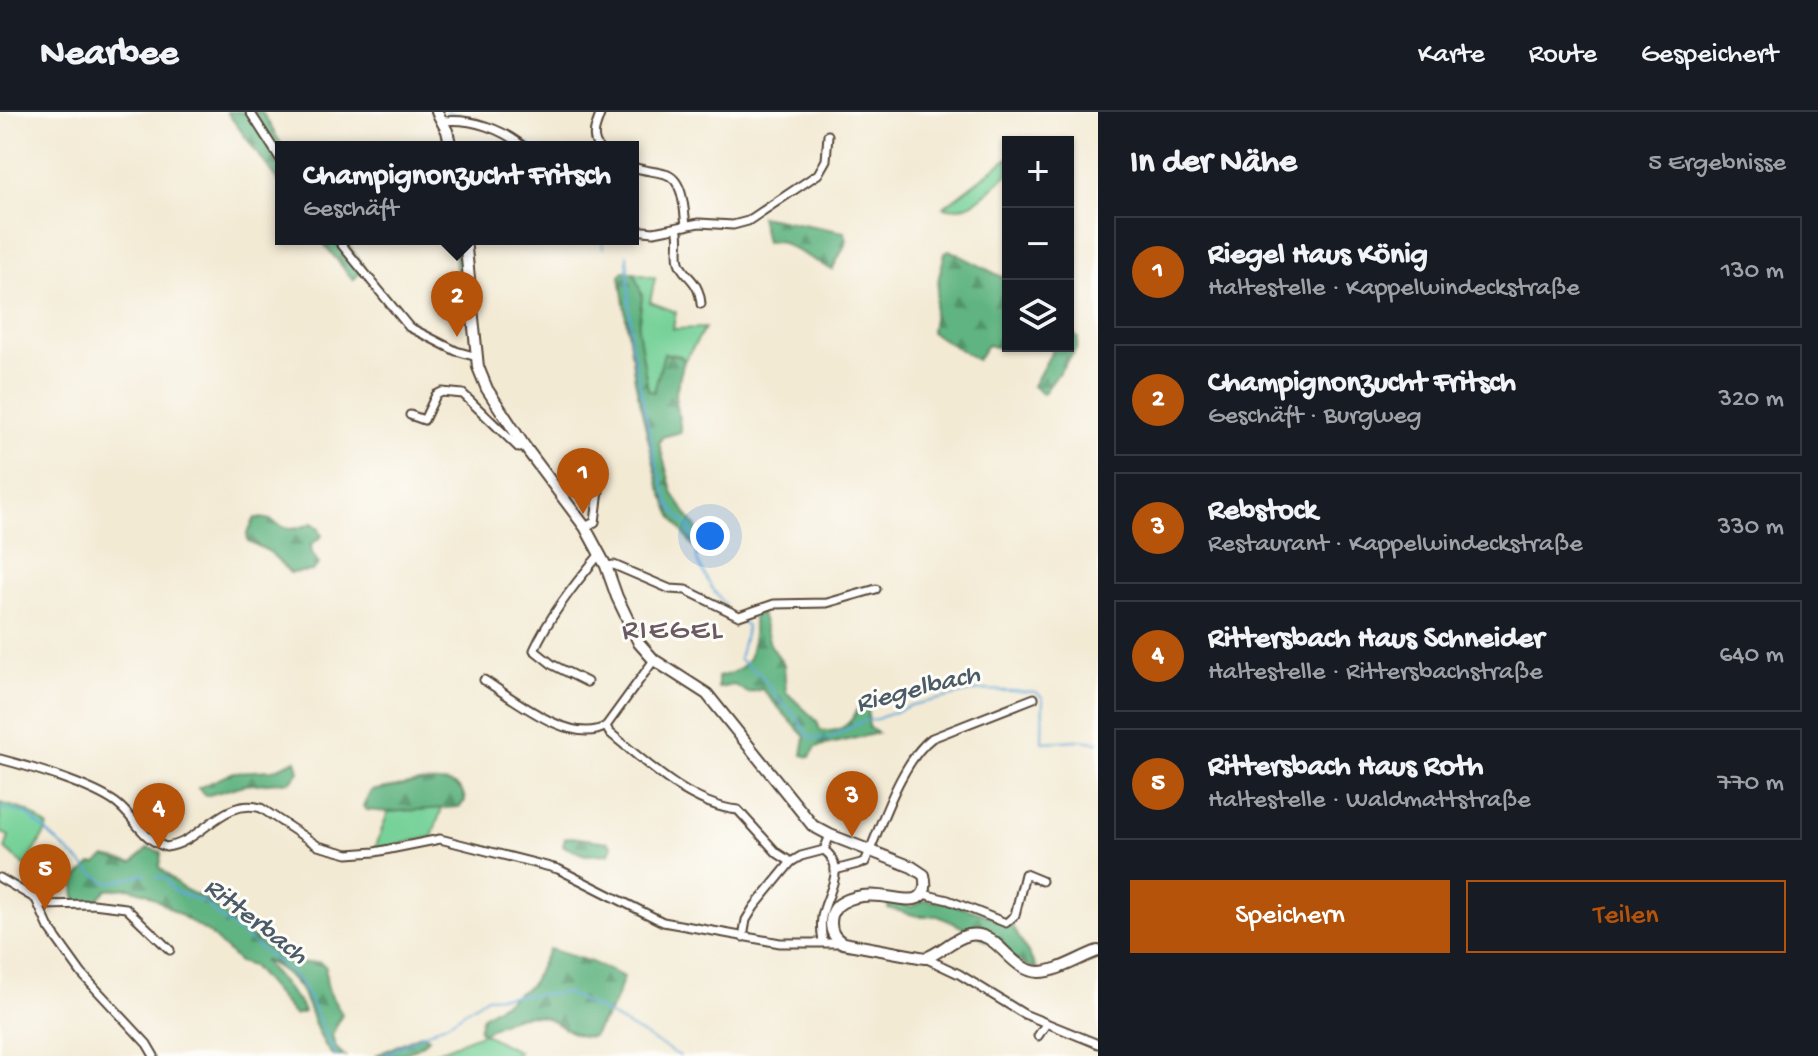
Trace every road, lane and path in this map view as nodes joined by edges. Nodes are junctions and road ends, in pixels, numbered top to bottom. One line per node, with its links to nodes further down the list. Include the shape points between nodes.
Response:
1 (250, 112): 8 (street)
2 (601, 112): 7 (street)
3 (440, 116): 5 (street); 6 (street, via 497,129)
4 (828, 135): 10 (street, via 821,170 755,217 733,225)
5 (449, 141)
6 (515, 141)
7 (593, 141)
8 (275, 151)
9 (639, 168): 10 (street, via 674,178)
10 (686, 226): 11 (street)
11 (677, 228): 12 (street); 15 (street, via 680,265 699,290)
12 (639, 231)
13 (342, 245): 16 (street, via 409,327)
14 (466, 245): 16 (street)
15 (701, 304)
16 (477, 357): 18 (street, via 487,389)
17 (410, 415): 18 (street, via 424,420 436,395 463,394 509,441)
18 (525, 447): 20 (street)
19 (602, 466): 20 (street, via 595,522)
20 (585, 527): 21 (street)
21 (600, 554): 22 (street); 26 (street, via 576,581 534,650)
22 (606, 566): 23 (street, via 686,590 739,616 774,604 827,603); 24 (street, via 633,632)
23 (876, 589)
24 (654, 660): 28 (street); 30 (street, via 707,694 807,820)
25 (484, 680): 28 (street, via 560,726 583,732)
26 (587, 682)
27 (1034, 698): 32 (street, via 921,746 888,804)
28 (606, 726): 33 (street, via 651,769 696,797 738,810)
29 (0, 759): 39 (street, via 114,802 143,834 166,847 184,841 223,813 254,806 335,851 365,853 440,839 456,842 558,869 663,922)
30 (830, 835): 31 (street); 32 (street)
31 (824, 850): 33 (street); 34 (street)
32 (870, 851): 34 (street, via 865,862); 37 (street, via 919,870 926,881)
33 (791, 862): 39 (street, via 754,907)
34 (835, 870): 40 (street, via 823,911)
35 (0, 878): 38 (street)
36 (1042, 881): 37 (street, via 1025,874 1015,915 1006,923)
37 (923, 894): 41 (street, via 910,900 876,894 845,901 833,910 831,925)
38 (40, 905): 42 (street, via 126,908); 48 (street, via 49,928 82,974)
39 (743, 937): 40 (street)
40 (823, 942): 41 (street)
41 (843, 943): 44 (street)
42 (170, 950)
43 (1098, 951): 44 (street, via 1049,971 1031,971 979,934 960,938)
44 (925, 958): 45 (street)
45 (1046, 1024): 46 (street); 47 (street)
46 (1038, 1036)
47 (1098, 1044)
48 (154, 1056)

